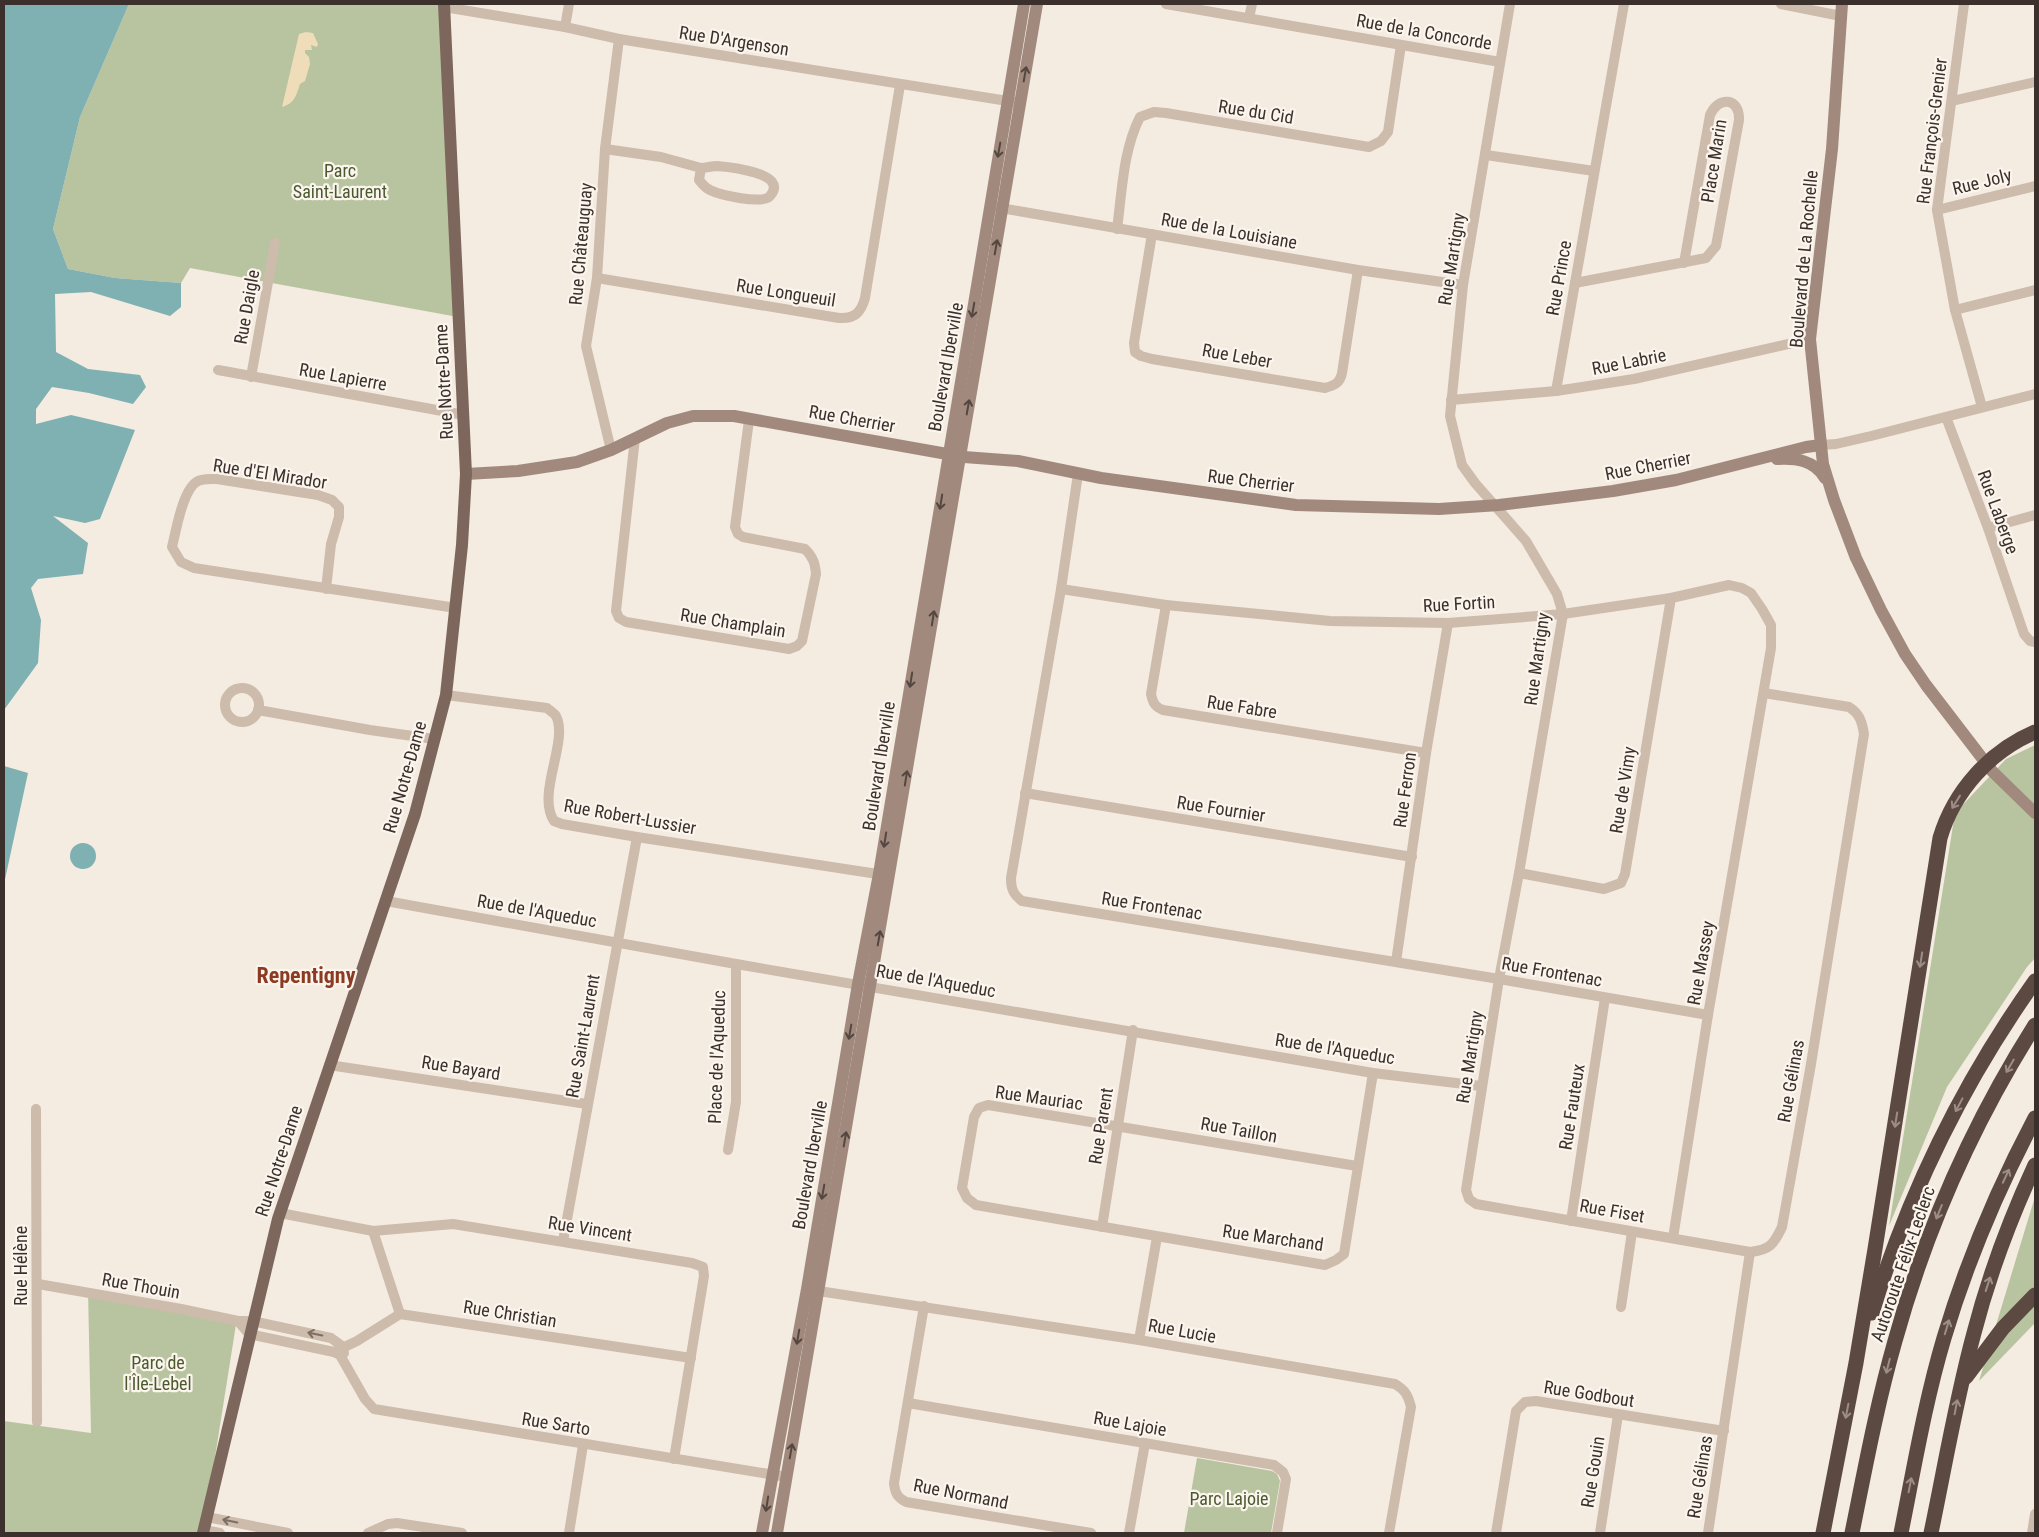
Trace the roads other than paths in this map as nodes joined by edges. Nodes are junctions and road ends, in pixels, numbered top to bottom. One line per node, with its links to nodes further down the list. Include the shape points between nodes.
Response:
1 (569, 4): 13 (street)
2 (1024, 4): 20 (street, Boulevard Iberville)
3 (1037, 4): 20 (street, Boulevard Iberville, one-way to 3)
4 (1166, 4): 12 (street, Rue de la Concorde)
5 (1252, 4): 12 (street)
6 (1510, 4): 16 (street, Rue Martigny)
7 (1624, 4): 24 (street, Rue Prince)
8 (1781, 4): 11 (street)
9 (1964, 4): 19 (street, Rue François-Grenier)
10 (444, 6): 13 (street, Rue D'Argenson); 46 (main road, Rue Notre-Dame)
11 (1842, 10): 39 (street, Boulevard de La Rochelle, via 1832,150)
12 (1249, 18): 15 (street, Rue de la Concorde)
13 (565, 28): 14 (street, Rue D'Argenson)
14 (619, 39): 18 (street, Rue D'Argenson); 21 (street, Rue Châteauguay)
15 (1401, 45): 16 (street, Rue de la Concorde); 29 (street, Rue du Cid, via 1388,132 1382,142 1369,147 1166,113 1154,112 1140,117 1130,144)
16 (1500, 62): 22 (street, Rue Martigny)
17 (2035, 82): 19 (street)
18 (900, 85): 20 (street, Rue D'Argenson); 34 (street, Rue Longueuil, via 865,298 856,315 839,318)
19 (1952, 101): 28 (street, Rue François-Grenier)
20 (1013, 102): 26 (street, Boulevard Iberville, one-way to 26); 27 (street, Boulevard Iberville)
21 (605, 149): 23 (street, via 661,157); 34 (street, Rue Châteauguay)
22 (1486, 155): 24 (street); 36 (street, Rue Martigny)
23 (701, 168): 23 (street, via 699,180 712,191 757,200 767,199 772,194 771,180 765,175 716,166)
24 (1594, 171): 35 (street, Rue Prince)
25 (2035, 186): 28 (street, Rue Joly)
26 (989, 206): 27 (street, Rue de la Louisiane); 52 (street, Boulevard Iberville, one-way to 52)
27 (1002, 208): 29 (street, Rue de la Louisiane); 52 (street, Boulevard Iberville, one-way to 27)
28 (1937, 210): 38 (street, Rue François-Grenier)
29 (1117, 229): 30 (street, Rue de la Louisiane)
30 (1152, 234): 33 (street, Rue de la Louisiane); 33 (street, Rue Leber, via 1134,344 1135,352 1152,358 1325,388 1335,385 1342,373)
31 (275, 243): 41 (street, Rue Daigle)
32 (1684, 263): 32 (street, Place Marin, via 1706,258 1716,246 1739,120 1737,108 1732,103 1718,103 1710,115); 35 (street, Place Marin)
33 (1358, 270): 36 (street, Rue de la Louisiane)
34 (596, 278): 51 (street, Rue Châteauguay, via 586,346)
35 (1575, 283): 42 (street, Rue Prince)
36 (1463, 284): 44 (street, Rue Martigny)
37 (2035, 290): 38 (street)
38 (1955, 310): 45 (street, Rue François-Grenier)
39 (1810, 339): 42 (street, Rue Labrie, via 1634,379); 50 (street, Boulevard de La Rochelle)
40 (218, 370): 41 (street, Rue Lapierre)
41 (251, 377): 46 (street, Rue Lapierre)
42 (1556, 391): 44 (street, Rue Labrie)
43 (2035, 394): 45 (street, Rue Cherrier)
44 (1451, 400): 57 (street, Rue Martigny, via 1450,416 1462,465)
45 (1982, 407): 47 (street, Rue Cherrier)
46 (464, 415): 54 (main road, Rue Notre-Dame)
47 (1946, 417): 50 (street, Rue Cherrier); 59 (street, Rue Laberge)
48 (749, 420): 49 (street, Rue Cherrier, via 734,416 693,416 667,423); 49 (street, Rue Champlain, via 735,527 738,534 805,549 815,564 816,574 802,640 789,650 626,622 619,618 616,610); 52 (street, Rue Cherrier)
49 (635, 438): 51 (street, Rue Cherrier)
50 (1821, 445): 53 (street, Rue Cherrier); 56 (street, Boulevard de La Rochelle)
51 (611, 450): 54 (street, Rue Cherrier, via 546,468)
52 (954, 455): 55 (street, Rue Cherrier, via 1018,461); 80 (street, Boulevard Iberville)
53 (1740, 464): 56 (street, via 1778,459 1806,462 1821,472); 57 (street, Rue Cherrier, via 1613,491)
54 (466, 474): 64 (main road, Rue Notre-Dame)
55 (1078, 474): 57 (street, Rue Cherrier, via 1296,505 1439,508); 61 (street, Rue Frontenac)
56 (1834, 500): 74 (street, Boulevard de La Rochelle, via 1869,586 1905,654)
57 (1493, 505): 65 (street, Rue Martigny, via 1526,541 1557,594)
58 (2035, 516): 59 (street)
59 (1988, 528): 67 (street, Rue Laberge, via 2024,634)
60 (326, 589): 60 (street, Rue d'El Mirador, via 194,568 181,562 172,547 187,492 195,482 217,479 332,500 339,507 339,518 331,544); 64 (street, Rue d'El Mirador)
61 (1060, 589): 63 (street, Rue Fortin); 75 (street, Rue Frontenac)
62 (1671, 598): 65 (street, Rue Fortin); 68 (street, Rue Fortin, via 1729,585 1751,593 1771,625); 79 (street, Rue de Vimy, via 1621,883 1604,889)
63 (1166, 605): 66 (street, Rue Fortin, via 1330,621); 73 (street, Rue Fabre, via 1152,694 1156,708)
64 (456, 608): 69 (main road, Rue Notre-Dame)
65 (1563, 614): 66 (street, Rue Fortin); 79 (street, Rue Martigny)
66 (1448, 622): 73 (street, Rue Ferron)
67 (2035, 642)
68 (1764, 693): 89 (street, Rue Massey); 111 (street, Rue Gélinas, via 1850,707 1857,712 1864,734 1782,1227 1775,1242 1763,1251)
69 (446, 695): 72 (main road, Rue Notre-Dame); 77 (street, Rue Robert-Lussier, via 547,708 555,716 559,730 548,806 554,821)
70 (258, 710): 72 (street)
71 (2035, 732): 74 (highway)
72 (434, 739): 81 (main road, Rue Notre-Dame, via 415,814)
73 (1426, 753): 78 (street, Rue Ferron)
74 (1986, 764): 76 (street, Boulevard de La Rochelle); 124 (highway, one-way to 124, via 1952,808 1937,849)
75 (1025, 793): 78 (street, Rue Fournier); 83 (street, Rue Frontenac, via 1011,878 1011,889 1022,901)
76 (2035, 813)
77 (637, 837): 80 (street, Rue Robert-Lussier); 82 (street, Rue Saint-Laurent)
78 (1412, 857): 83 (street, Rue Ferron)
79 (1519, 873): 85 (street, Rue Martigny)
80 (884, 875): 87 (street, Boulevard Iberville)
81 (386, 901): 82 (street, Rue de l'Aqueduc); 92 (main road, Rue Notre-Dame)
82 (617, 941): 84 (street, Rue de l'Aqueduc); 95 (street, Rue Saint-Laurent)
83 (1396, 962): 85 (street, Rue Frontenac)
84 (736, 964): 87 (street, Rue de l'Aqueduc); 99 (street, Place de l'Aqueduc, via 736,1102)
85 (1499, 978): 88 (street, Rue Frontenac); 94 (street, Rue Martigny)
86 (2035, 981): 124 (highway, one-way to 124, via 1983,1062 1934,1156 1893,1253)
87 (864, 985): 91 (street, Rue de l'Aqueduc); 113 (street, Boulevard Iberville)
88 (1605, 998): 89 (street, Rue Frontenac); 104 (street, Rue Fauteux)
89 (1708, 1015): 109 (street, Rue Massey)
90 (2035, 1025): 153 (highway, Autoroute Félix-Leclerc, one-way to 153, via 1974,1133 1920,1262 1882,1389)
91 (1132, 1030): 93 (street, Rue de l'Aqueduc); 98 (street, Rue Parent)
92 (329, 1065): 95 (street, Rue Bayard); 103 (main road, Rue Notre-Dame)
93 (1373, 1073): 94 (street, Rue de l'Aqueduc); 101 (street, Rue Marchand)
94 (1481, 1086): 102 (street, Rue Martigny, via 1466,1190)
95 (587, 1104): 110 (street, Rue Saint-Laurent)
96 (36, 1109): 112 (street, Rue Hélène)
97 (2035, 1118): 154 (highway, one-way to 97, via 1930,1393 1951,1316 1988,1215)
98 (1116, 1126): 101 (street, Rue Taillon); 105 (street, Rue Parent); 105 (street, Rue Mauriac, via 988,1105 979,1108 974,1117 962,1188 976,1205)
99 (728, 1150)
100 (2035, 1165): 125 (highway, one-way to 100, via 2000,1248)
101 (1357, 1166): 108 (street, Rue Marchand, via 1344,1254 1325,1265)
102 (1469, 1199): 104 (street, Rue Fiset, via 1476,1204)
103 (280, 1212): 106 (street, Rue Vincent); 119 (main road, Rue Notre-Dame)
104 (1571, 1221): 107 (street, Rue Fiset)
105 (1102, 1227): 108 (street, Rue Marchand)
106 (373, 1231): 110 (street, Rue Vincent, via 453,1224); 117 (street)
107 (1632, 1232): 109 (street, Rue Fiset); 116 (street)
108 (1157, 1237): 121 (street)
109 (1673, 1238): 111 (street, Rue Fiset)
110 (563, 1241): 123 (street, Rue Vincent, via 703,1267)
111 (1750, 1252): 129 (street, Rue Gélinas)
112 (38, 1284): 118 (street, Rue Thouin); 128 (street, Rue Hélène)
113 (813, 1290): 115 (street, Rue Lucie); 133 (street, Boulevard Iberville, one-way to 133); 134 (street, Boulevard Iberville, one-way to 113)
114 (2035, 1295): 125 (highway, via 2003,1328)
115 (924, 1306): 121 (street, Rue Lucie); 126 (street, Rue Normand)
116 (1621, 1307)
117 (400, 1314): 122 (street); 123 (street, Rue Christian)
118 (238, 1321): 119 (street, Rue Thouin); 120 (street)
119 (252, 1321): 120 (main road, Rue Notre-Dame); 122 (street, one-way to 119, via 331,1338)
120 (249, 1334): 122 (street); 136 (main road, Rue Notre-Dame)
121 (1139, 1340): 148 (street, Rue Lucie, via 1395,1384 1403,1388 1411,1407)
122 (338, 1350): 131 (street, Rue Sarto, via 374,1409)
123 (691, 1358): 132 (street, Rue Vincent)
124 (1856, 1363): 152 (highway, one-way to 152)
125 (1962, 1382): 155 (highway, one-way to 125)
126 (908, 1403): 130 (street, Rue Lajoie); 145 (street, Rue Normand, via 894,1483 899,1498 906,1502)
127 (1618, 1416): 129 (street, Rue Godbout); 149 (street, Rue Godbout, via 1536,1401 1520,1405 1514,1420); 150 (street, Rue Gouin)
128 (37, 1422)
129 (1724, 1432): 151 (street, Rue Gélinas)
130 (1145, 1443): 146 (street); 147 (street, Rue Lajoie, via 1279,1468 1286,1479)
131 (583, 1445): 132 (street, Rue Sarto); 142 (street)
132 (674, 1459): 133 (street, Rue Sarto)
133 (772, 1474): 134 (street, Rue Sarto); 143 (street, Boulevard Iberville, one-way to 143)
134 (786, 1477): 144 (street, Boulevard Iberville)
135 (2035, 1514): 156 (street)
136 (207, 1516): 137 (main road, Rue Notre-Dame); 139 (street, one-way to 136)
137 (204, 1532): 138 (street)
138 (220, 1533)
139 (288, 1533)
140 (368, 1533): 141 (street, via 397,1523)
141 (462, 1533)
142 (569, 1533)
143 (762, 1533)
144 (777, 1533)
145 (1091, 1533)
146 (1129, 1533)
147 (1277, 1533)
148 (1388, 1533)
149 (1496, 1533)
150 (1600, 1533)
151 (1708, 1533)
152 (1823, 1533)
153 (1852, 1533)
154 (1901, 1533)
155 (1932, 1533)
156 (2032, 1533)

